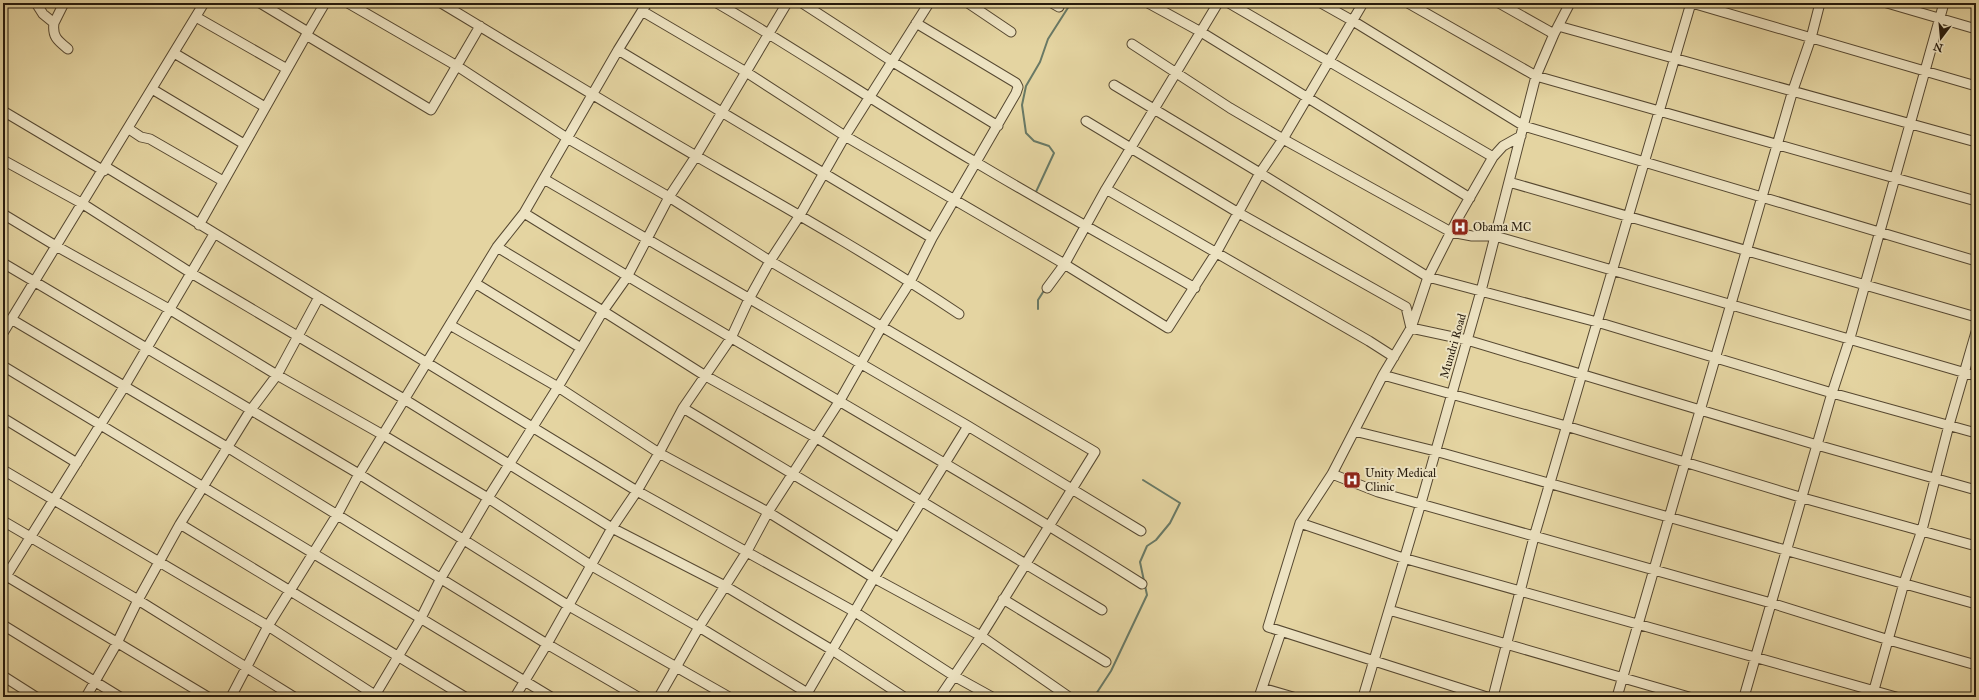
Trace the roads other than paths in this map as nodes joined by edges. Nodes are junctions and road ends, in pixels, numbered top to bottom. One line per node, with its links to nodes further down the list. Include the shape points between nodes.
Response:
1 (36, 3): 29 (street, via 43,14)
2 (64, 3): 29 (street)
3 (204, 3): 26 (street)
4 (260, 3): 36 (street)
5 (325, 3): 36 (street)
6 (348, 3): 46 (street)
7 (441, 3): 31 (street)
8 (717, 3): 37 (street)
9 (787, 3): 37 (street)
10 (802, 3): 45 (street)
11 (929, 3): 30 (street)
12 (968, 3): 34 (street)
13 (1148, 3): 35 (street)
14 (1218, 3): 35 (street)
15 (1230, 3): 44 (street)
16 (1321, 3): 28 (street)
17 (1363, 3): 28 (street)
18 (1408, 3): 51 (street)
19 (1498, 3): 33 (street)
20 (1570, 3): 33 (street, Mundri Road)
21 (1691, 3): 38 (street); 43 (street)
22 (1820, 3): 38 (street)
23 (1887, 3): 27 (street)
24 (1944, 3): 27 (street)
25 (645, 7): 41 (street); 49 (street)
26 (196, 17): 42 (street); 47 (street)
27 (1940, 18): 32 (street); 48 (street)
28 (1353, 21): 44 (street); 67 (street)
29 (54, 23): 40 (street, via 52,32)
30 (916, 23): 45 (street); 66 (street, via 1016,83 1016,93)
31 (480, 26): 46 (street); 56 (street)
32 (1976, 29)
33 (1556, 30): 43 (street); 51 (street, Mundri Road)
34 (1011, 32)
35 (1201, 32): 50 (street); 57 (street)
36 (307, 33): 46 (street, via 431,110); 47 (street)
37 (768, 33): 49 (street); 58 (street)
38 (1811, 38): 48 (street); 55 (street)
39 (1132, 44): 50 (street)
40 (68, 49)
41 (618, 50): 56 (street); 63 (street)
42 (174, 53): 54 (street); 59 (street)
43 (1676, 58): 55 (street); 61 (street)
44 (1329, 61): 57 (street); 78 (street)
45 (893, 62): 58 (street); 66 (street)
46 (457, 66): 71 (street)
47 (287, 69): 59 (street)
48 (1925, 70): 53 (street); 65 (street)
49 (746, 72): 63 (street); 69 (street)
50 (1175, 72): 60 (street); 72 (street)
51 (1536, 76): 61 (street); 67 (street, Mundri Road)
52 (1114, 85): 60 (street)
53 (1976, 86)
54 (152, 89): 68 (street); 74 (street)
55 (1793, 90): 65 (street); 75 (street)
56 (593, 94): 71 (street); 77 (street)
57 (1308, 97): 72 (street); 91 (street)
58 (870, 98): 69 (street); 80 (street)
59 (265, 107): 74 (street)
60 (1154, 110): 76 (street); 84 (street)
61 (1660, 110): 75 (street); 81 (street)
62 (3, 111): 82 (street)
63 (721, 112): 77 (street); 83 (street)
64 (1086, 121): 76 (street)
65 (1910, 122): 73 (street); 85 (street)
66 (998, 126): 80 (street)
67 (1524, 126): 70 (street, Mundri Road); 81 (street)
68 (129, 129): 82 (street); 87 (street)
69 (845, 136): 83 (street); 93 (street)
70 (1521, 136): 78 (street, via 1503,146); 88 (street, Mundri Road)
71 (567, 138): 86 (street); 90 (street)
72 (1283, 139): 84 (street); 103 (street)
73 (1976, 142)
74 (244, 144): 87 (street)
75 (1778, 144): 85 (street); 92 (street)
76 (1131, 148): 89 (street); 96 (street)
77 (696, 156): 90 (street); 99 (street)
78 (1493, 157): 91 (street)
79 (3, 160): 95 (street)
80 (977, 163): 93 (street); 102 (street)
81 (1644, 163): 92 (street); 100 (street)
82 (105, 169): 95 (street); 101 (street)
83 (824, 173): 99 (street); 107 (street)
84 (1260, 173): 96 (street); 120 (street)
85 (1894, 178): 94 (street); 104 (street)
86 (544, 179): 97 (street); 108 (street)
87 (223, 181): 101 (street)
88 (1509, 182): 100 (street); 106 (street, Mundri Road)
89 (1106, 189): 102 (street); 112 (street)
90 (669, 197): 108 (street); 113 (street)
91 (1470, 198): 103 (street)
92 (1762, 198): 104 (street); 111 (street)
93 (955, 201): 107 (street); 116 (street)
94 (1976, 201)
95 (83, 204): 109 (street); 118 (street)
96 (1237, 212): 112 (street); 139 (street, via 1406,307)
97 (524, 213): 110 (street); 119 (street)
98 (3, 214): 109 (street)
99 (800, 215): 113 (street); 122 (street)
100 (1628, 216): 111 (street); 117 (street)
101 (199, 225): 105 (street)
102 (1085, 225): 116 (street); 126 (street)
103 (1451, 232): 106 (street, via 1472,236); 120 (street)
104 (1880, 232): 114 (street); 124 (street)
105 (214, 234): 118 (street); 128 (street)
106 (1495, 236): 117 (street); 127 (street, Mundri Road)
107 (932, 238): 122 (street)
108 (648, 239): 119 (street); 129 (street)
109 (56, 246): 121 (street); 131 (street)
110 (497, 247): 123 (street); 132 (street)
111 (1746, 251): 124 (street); 130 (street)
112 (1216, 253): 126 (street); 148 (street)
113 (770, 261): 129 (street); 138 (street)
114 (1976, 262)
115 (3, 263): 121 (street)
116 (1064, 265): 125 (street); 126 (street, via 1168,328)
117 (1612, 270): 130 (street); 136 (street)
118 (191, 273): 131 (street); 142 (street)
119 (627, 277): 132 (street); 143 (street)
120 (1428, 277): 127 (street); 139 (street)
121 (34, 282): 135 (street); 146 (street)
122 (910, 282): 133 (street); 138 (street)
123 (475, 283): 137 (street); 147 (street)
124 (1864, 285): 134 (street); 144 (street)
125 (1047, 288)
126 (1195, 288)
127 (1480, 291): 136 (street); 145 (street, Mundri Road)
128 (319, 297): 142 (street); 150 (street)
129 (749, 299): 143 (street); 151 (street)
130 (1731, 304): 144 (street); 149 (street)
131 (169, 309): 146 (street); 155 (street)
132 (603, 311): 147 (street); 156 (street)
133 (959, 314)
134 (1976, 317)
135 (12, 319): 141 (street); 159 (street)
136 (1597, 322): 149 (street); 154 (street)
137 (450, 325): 150 (street); 160 (street)
138 (882, 326): 151 (street); 193 (street, via 1095,452)
139 (1411, 328): 145 (street); 148 (street)
140 (1976, 332): 153 (street)
141 (3, 333)
142 (298, 337): 155 (street); 163 (street)
143 (731, 338): 156 (street); 164 (street)
144 (1850, 338): 153 (street); 161 (street)
145 (1467, 340): 154 (street); 162 (street, Mundri Road)
146 (146, 347): 159 (street); 166 (street)
147 (581, 348): 160 (street)
148 (1394, 357): 157 (street)
149 (1716, 357): 161 (street); 167 (street)
150 (427, 363): 163 (street); 171 (street)
151 (860, 364): 164 (street); 172 (street)
152 (3, 366): 169 (street)
153 (1965, 372): 158 (street); 170 (street)
154 (1582, 374): 167 (street); 173 (street)
155 (277, 375): 166 (street); 176 (street)
156 (704, 375): 165 (street); 177 (street)
157 (1383, 375): 162 (street); 174 (street)
158 (1976, 376)
159 (124, 387): 169 (street); 179 (street)
160 (558, 388): 171 (street); 181 (street)
161 (1832, 393): 170 (street); 178 (street)
162 (1451, 395): 173 (street); 180 (street, Mundri Road)
163 (404, 399): 176 (street); 184 (street)
164 (839, 402): 177 (street); 185 (street)
165 (683, 408): 181 (street); 188 (street)
166 (250, 410): 179 (street); 187 (street)
167 (1700, 410): 178 (street); 182 (street)
168 (3, 418): 183 (street)
169 (100, 424): 183 (street); 192 (street)
170 (1949, 425): 175 (street); 190 (street)
171 (533, 426): 184 (street); 195 (street)
172 (968, 426): 185 (street); 193 (street)
173 (1566, 426): 182 (street); 191 (street)
174 (1354, 431): 180 (street); 189 (street)
175 (1976, 433)
176 (383, 435): 187 (street); 196 (street)
177 (815, 437): 188 (street); 199 (street)
178 (1817, 445): 190 (street); 197 (street)
179 (227, 447): 192 (street); 202 (street)
180 (1435, 451): 191 (street); 200 (street, Mundri Road)
181 (659, 453): 195 (street); 201 (street)
182 (1684, 462): 197 (street); 203 (street)
183 (77, 463): 198 (street)
184 (510, 464): 196 (street); 208 (street)
185 (945, 465): 199 (street); 207 (street)
186 (3, 470): 198 (street)
187 (359, 474): 202 (street); 214 (street)
188 (792, 474): 201 (street); 213 (street)
189 (1332, 474): 200 (street, via 1378,492); 205 (street)
190 (1936, 479): 194 (street); 209 (street)
191 (1551, 484): 203 (street); 212 (street)
192 (204, 486): 206 (street); 217 (street)
193 (1072, 488): 207 (street); 210 (street)
194 (1976, 490)
195 (637, 491): 208 (street); 218 (street)
196 (488, 498): 214 (street); 222 (street)
197 (1803, 498): 209 (street); 216 (street)
198 (54, 501): 211 (street); 220 (street)
199 (922, 501): 213 (street); 221 (street)
200 (1421, 504): 212 (street); 219 (street, Mundri Road)
201 (768, 512): 218 (street); 226 (street)
202 (337, 515): 217 (street); 225 (street)
203 (1670, 517): 216 (street); 223 (street)
204 (3, 521): 211 (street)
205 (1300, 523): 219 (street); 245 (street, via 1268,627)
206 (180, 524): 220 (street); 230 (street)
207 (1050, 526): 221 (street); 228 (street)
208 (612, 528): 222 (street); 229 (street)
209 (1922, 530): 215 (street); 227 (street)
210 (1141, 531)
211 (30, 536): 224 (street); 233 (street)
212 (1534, 537): 223 (street); 231 (street)
213 (899, 538): 226 (street)
214 (464, 540): 225 (street); 236 (street)
215 (1976, 546)
216 (1787, 551): 227 (street); 234 (street)
217 (314, 552): 230 (street); 240 (street)
218 (746, 553): 229 (street); 239 (street)
219 (1403, 558): 231 (street); 238 (street, Mundri Road)
220 (159, 562): 233 (street); 243 (street)
221 (1024, 564): 232 (street); 237 (street)
222 (592, 566): 236 (street); 244 (street)
223 (1655, 571): 234 (street); 242 (street)
224 (4, 577): 248 (street)
225 (441, 578): 240 (street); 249 (street)
226 (874, 578): 239 (street); 246 (street)
227 (1904, 583): 235 (street); 247 (street)
228 (1142, 584)
229 (725, 586): 244 (street); 251 (street)
230 (290, 590): 243 (street); 252 (street)
231 (1521, 591): 242 (street); 250 (street)
232 (1003, 599): 246 (street); 255 (street)
233 (138, 600): 248 (street); 258 (street)
234 (1771, 603): 247 (street); 253 (street)
235 (1976, 604)
236 (569, 606): 249 (street); 257 (street)
237 (1102, 610)
238 (1389, 610): 250 (street); 254 (street, Mundri Road)
239 (854, 612): 251 (street); 260 (street)
240 (421, 618): 252 (street); 262 (street)
241 (3, 625): 263 (street)
242 (1639, 625): 253 (street); 261 (street)
243 (268, 626): 258 (street); 273 (street)
244 (699, 627): 257 (street); 266 (street)
245 (1281, 632): 254 (street); 264 (street)
246 (981, 636): 260 (street); 283 (street)
247 (1889, 640): 256 (street); 265 (street)
248 (117, 643): 263 (street); 270 (street)
249 (547, 644): 262 (street); 277 (street)
250 (1507, 645): 261 (street); 288 (street)
251 (832, 650): 266 (street); 280 (street)
252 (398, 656): 273 (street); 274 (street)
253 (1756, 657): 265 (street); 291 (street)
254 (1375, 660): 286 (street, Mundri Road); 287 (street)
255 (1106, 662)
256 (1976, 665)
257 (677, 667): 278 (street); 279 (street)
258 (247, 669): 271 (street); 272 (street)
259 (3, 676): 267 (street)
260 (954, 676): 281 (street); 282 (street)
261 (1622, 679): 289 (street); 290 (street)
262 (524, 681): 275 (street); 276 (street)
263 (95, 682): 268 (street); 269 (street)
264 (1262, 688): 284 (street); 285 (street)
265 (1873, 694): 292 (street)
266 (809, 696)
267 (36, 697)
268 (86, 697)
269 (120, 697)
270 (208, 697)
271 (231, 697)
272 (294, 697)
273 (376, 697)
274 (465, 697)
275 (515, 697)
276 (551, 697)
277 (638, 697)
278 (659, 697)
279 (729, 697)
280 (904, 697)
281 (940, 697)
282 (992, 697)
283 (1069, 697)
284 (1259, 697)
285 (1293, 697)
286 (1363, 697)
287 (1487, 697)
288 (1493, 697)
289 (1617, 697)
290 (1689, 697)
291 (1744, 697)
292 (1896, 697)

